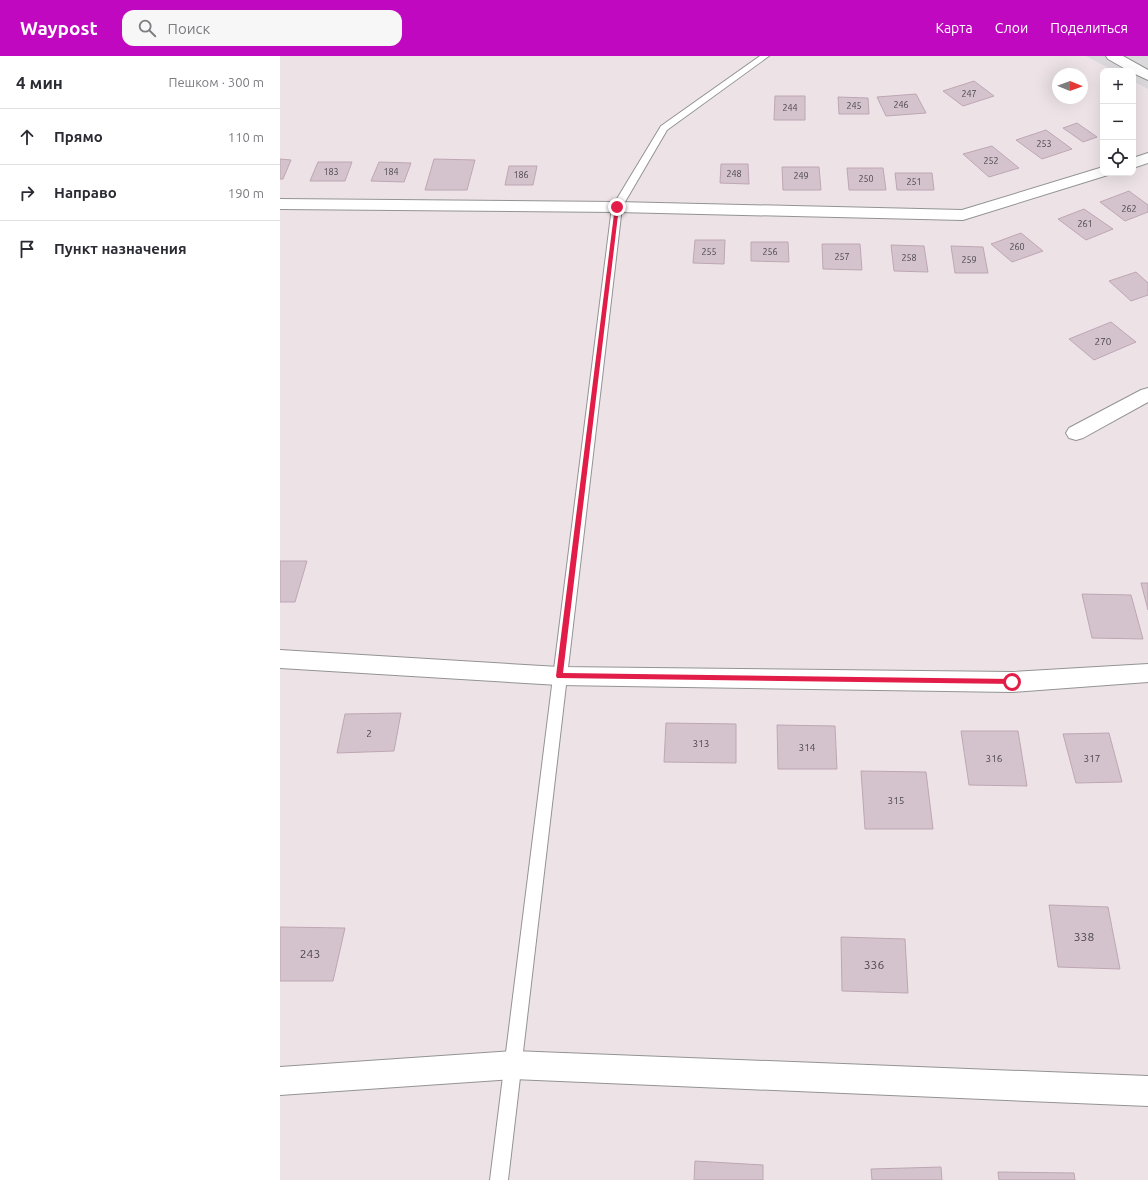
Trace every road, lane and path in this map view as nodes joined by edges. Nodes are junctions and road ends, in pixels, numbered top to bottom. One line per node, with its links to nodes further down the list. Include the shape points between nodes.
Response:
1 (765, 56): 8 (lane, via 664,128)
2 (1113, 56): 3 (street)
3 (1148, 76)
4 (1148, 158): 5 (street)
5 (1136, 162)
6 (1100, 173): 8 (street, via 963,215)
7 (280, 204): 8 (street)
8 (617, 207): 13 (lane)
9 (1148, 394): 10 (street)
10 (1076, 433)
11 (280, 660): 13 (street)
12 (1148, 673): 13 (street, via 1012,682)
13 (559, 676): 14 (lane)
14 (514, 1065): 15 (street); 16 (street); 17 (lane)
15 (280, 1081)
16 (1148, 1091)
17 (499, 1180)

